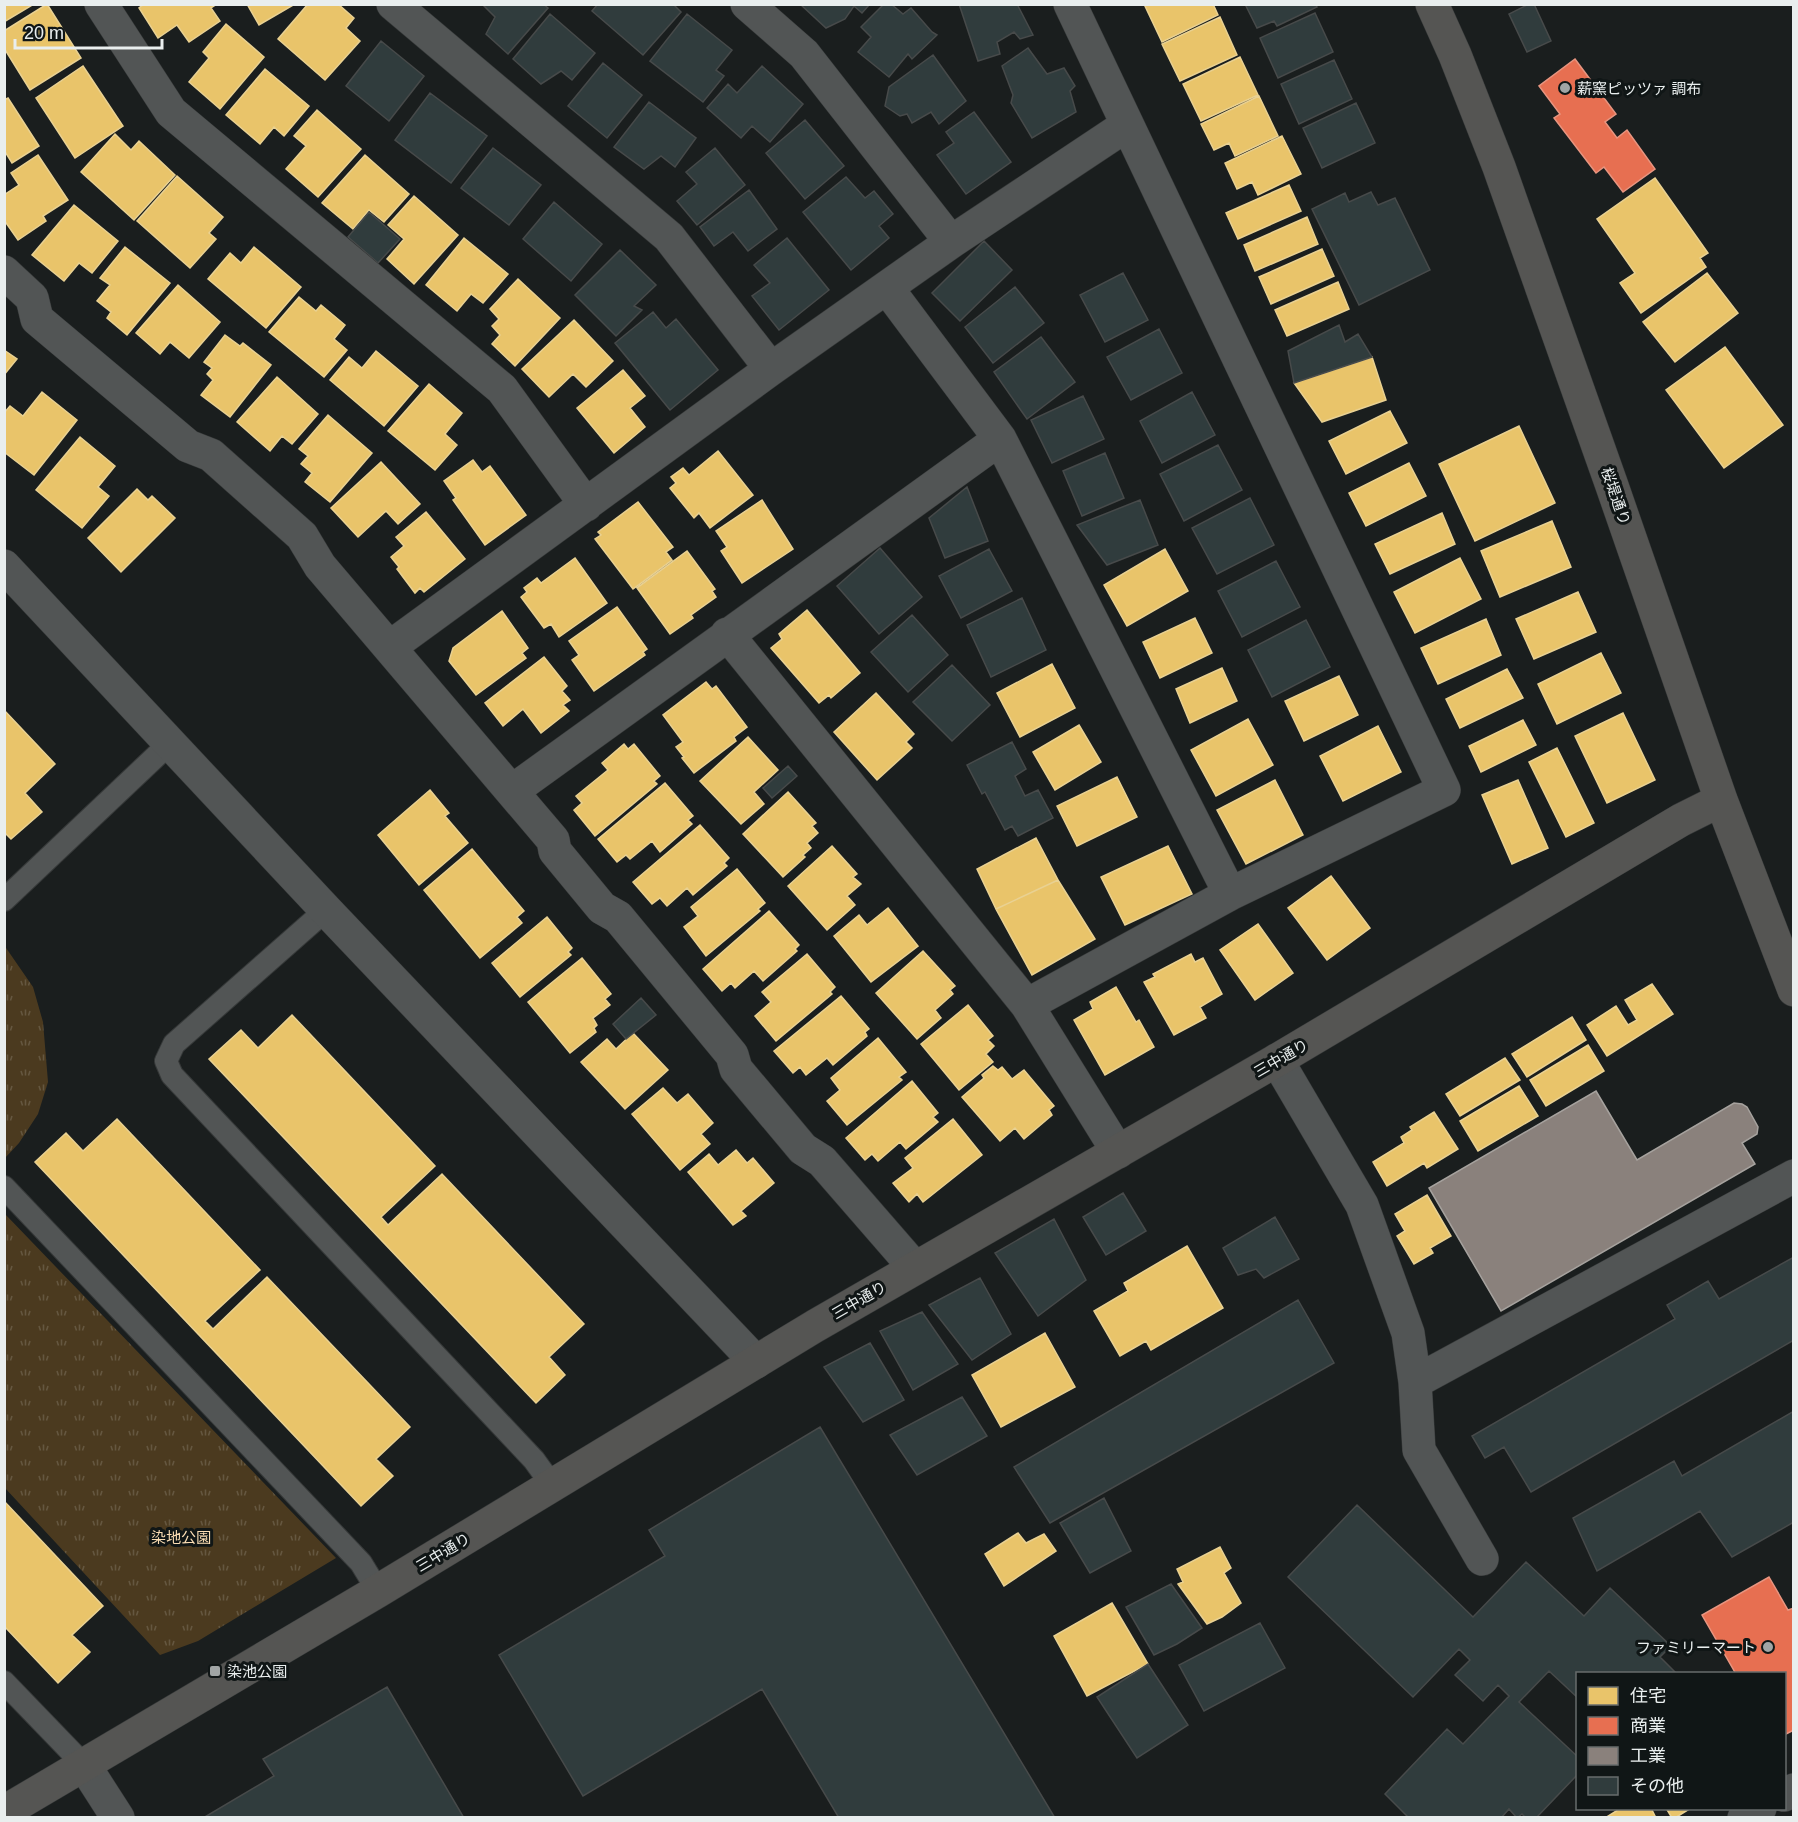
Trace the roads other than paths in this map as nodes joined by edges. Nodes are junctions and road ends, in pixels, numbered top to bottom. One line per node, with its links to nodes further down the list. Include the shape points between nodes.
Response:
1 (101, 4): 12 (street, via 171,112 502,389)
2 (393, 4): 10 (street, via 669,237)
3 (747, 4): 7 (street, via 804,54)
4 (1070, 4): 6 (street)
5 (1432, 4): 18 (street, 桜堤通り, via 1499,167)
6 (1127, 124): 7 (street); 19 (street, via 1444,790)
7 (951, 242): 9 (street)
8 (4, 272): 15 (street, via 32,297 37,319 188,446 211,455 303,536 320,566)
9 (887, 288): 10 (street); 11 (street)
10 (771, 369): 12 (street)
11 (1000, 439): 14 (street); 19 (street)
12 (586, 505): 15 (street)
13 (4, 566): 16 (street)
14 (727, 634): 17 (street); 23 (street)
15 (390, 648): 17 (street)
16 (170, 743): 20 (lane); 21 (street)
17 (512, 791): 28 (street, via 602,908 618,916 732,1055 743,1078 803,1149 822,1161)
18 (1721, 800): 22 (street, 桜堤通り); 24 (street, 三中通り)
19 (1230, 894): 23 (street)
20 (5, 897)
21 (326, 910): 29 (street); 31 (lane, via 174,1044 166,1061 172,1075 534,1460)
22 (1794, 990)
23 (1027, 1005): 25 (street)
24 (1277, 1060): 25 (street, 三中通り); 30 (street, via 1362,1205 1408,1333)
25 (1118, 1152): 28 (street, 三中通り)
26 (1794, 1176): 30 (street)
27 (4, 1187): 33 (lane, via 361,1563)
28 (915, 1268): 29 (street, 三中通り)
29 (756, 1362): 31 (street, 三中通り)
30 (1415, 1382): 32 (street, via 1419,1450)
31 (552, 1485): 33 (street, 三中通り)
32 (1482, 1559)
33 (378, 1591): 35 (street, 三中通り)
34 (4, 1682): 35 (lane)
35 (84, 1765): 37 (street, 三中通り); 38 (street)
36 (1758, 1810): 39 (street)
37 (4, 1812)
38 (118, 1818)
39 (1744, 1818)

